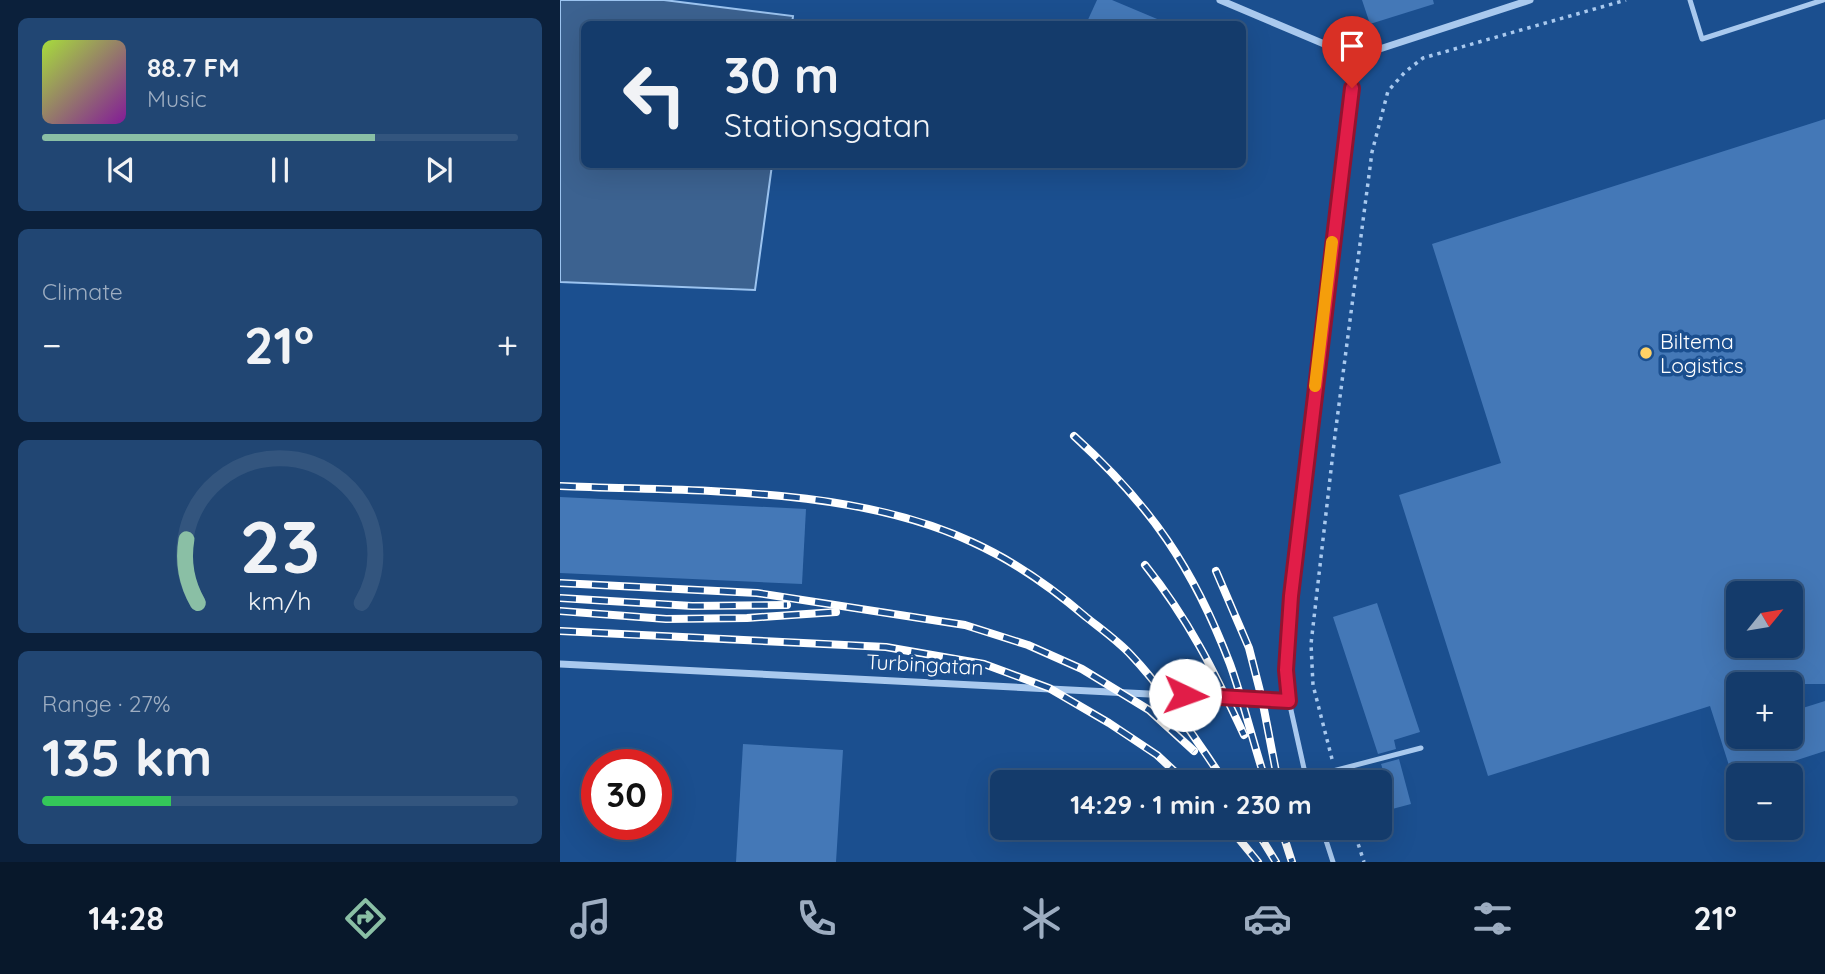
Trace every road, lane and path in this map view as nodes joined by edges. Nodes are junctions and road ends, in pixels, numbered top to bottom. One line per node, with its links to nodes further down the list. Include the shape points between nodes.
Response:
1 (1220, 0): 6 (street)
2 (1530, 0): 6 (street)
3 (1626, 0): 10 (path, via 1423,58 1388,90 1372,152 1311,644 1312,685)
4 (1690, 0): 5 (lane, via 1702,39)
5 (1823, 0)
6 (1355, 57): 8 (street, via 1291,596 1286,670)
7 (560, 664): 8 (street, Turbingatan)
8 (1289, 701): 11 (lane)
9 (1421, 748): 10 (lane)
10 (1335, 769)
11 (1304, 770)
12 (1326, 840): 14 (lane)
13 (1357, 840): 15 (path)
14 (1333, 862)
15 (1364, 862)

